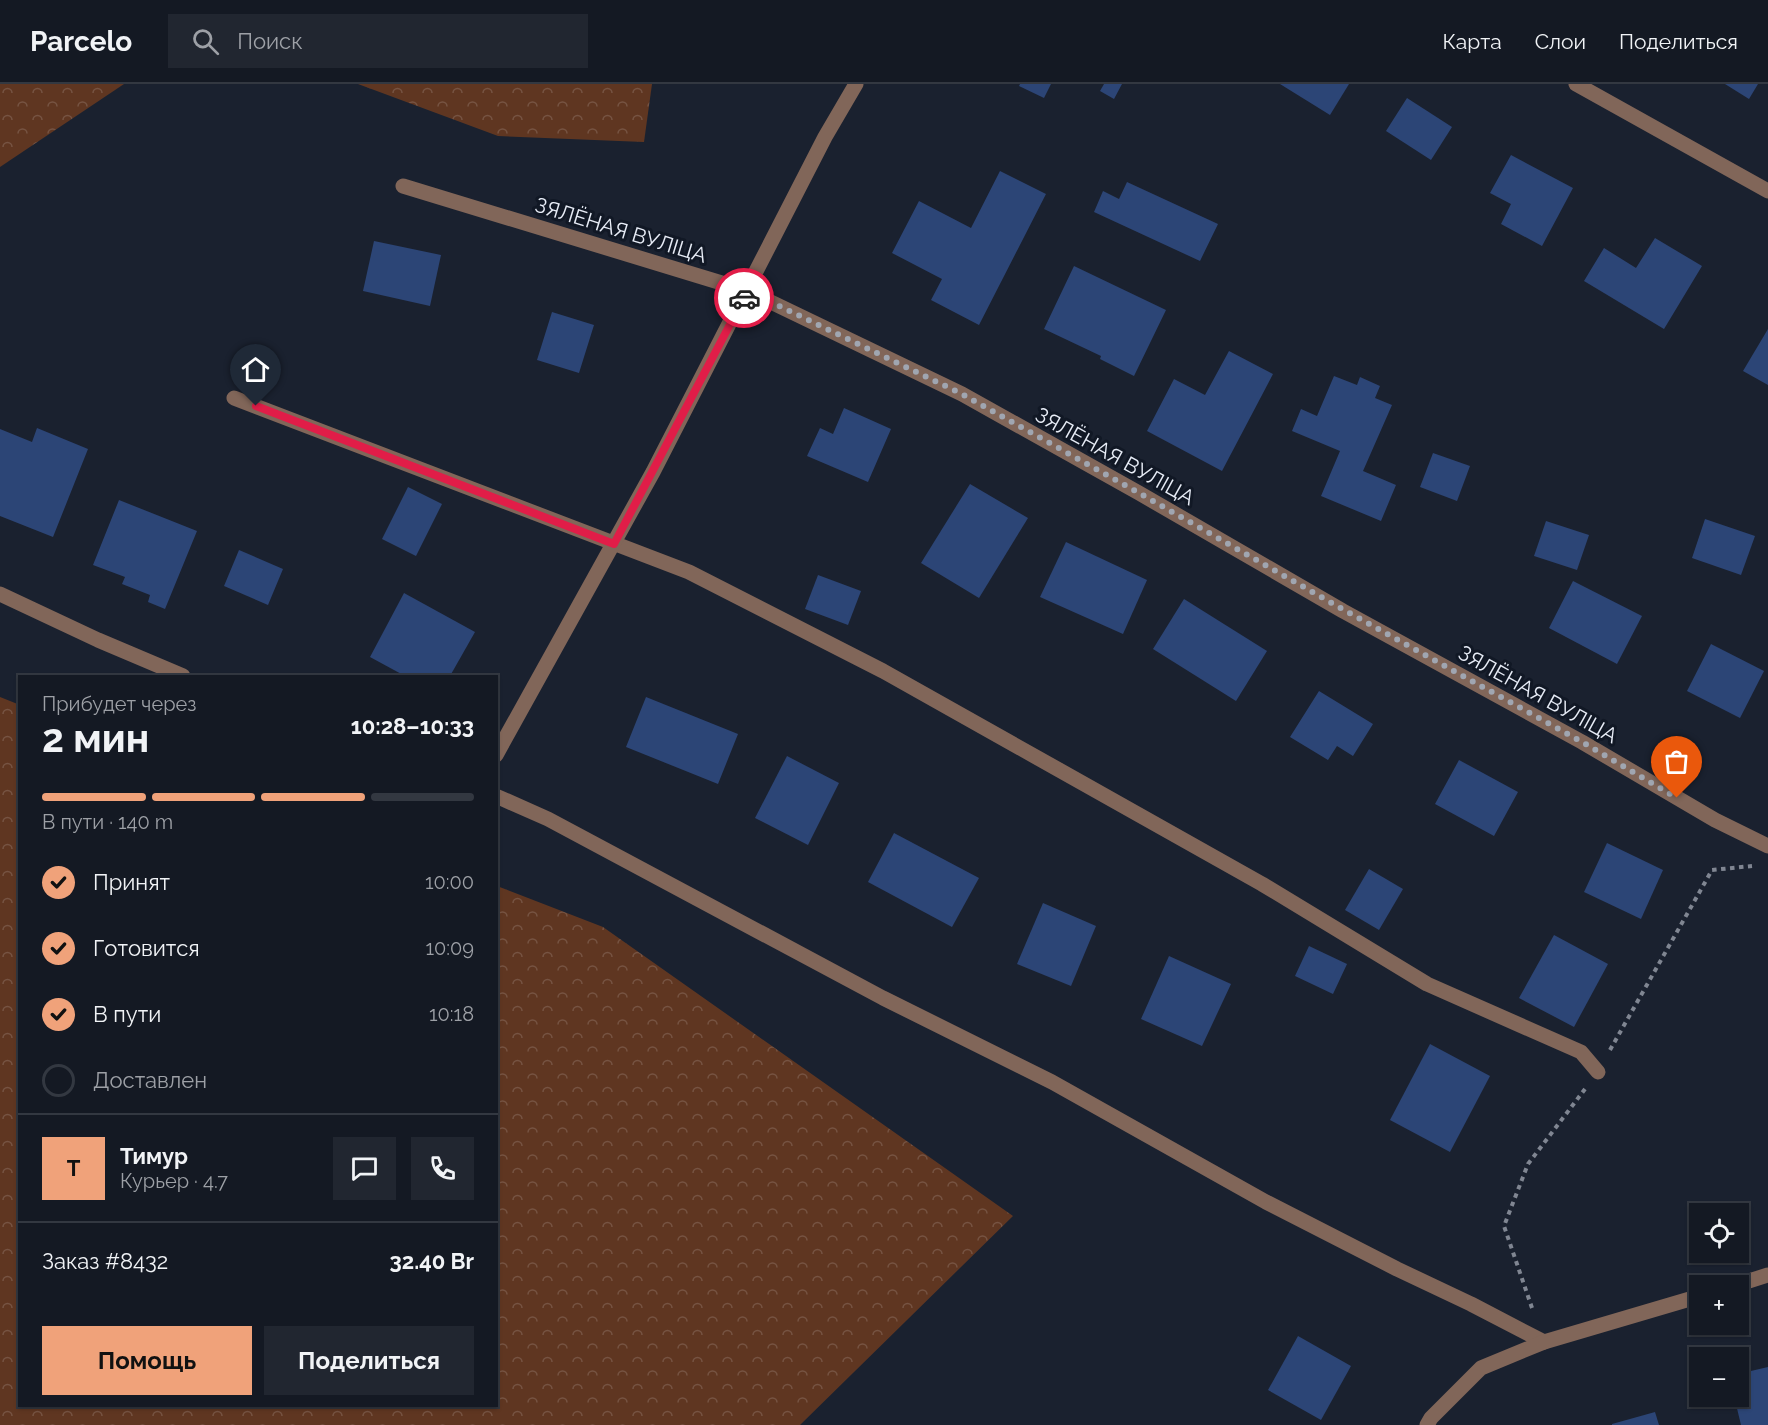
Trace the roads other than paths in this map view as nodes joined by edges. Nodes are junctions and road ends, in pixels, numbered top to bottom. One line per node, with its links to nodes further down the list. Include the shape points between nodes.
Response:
1 (856, 84): 5 (street)
2 (1576, 84): 4 (street)
3 (404, 186): 5 (street, ЗЯЛЁНАЯ ВУЛІЦА)
4 (1768, 191)
5 (748, 291): 7 (street); 12 (street, ЗЯЛЁНАЯ ВУЛІЦА, via 962,394 1715,820)
6 (234, 398): 7 (street)
7 (614, 544): 10 (street); 13 (street, via 689,573 884,671 1262,884 1427,984 1581,1052)
8 (0, 594): 9 (street)
9 (181, 675)
10 (498, 751)
11 (498, 797): 17 (street, via 548,819 884,998 1052,1082 1266,1202)
12 (1768, 846)
13 (1598, 1072)
14 (1768, 1275): 15 (street)
15 (1749, 1281)
16 (1689, 1299): 17 (street)
17 (1544, 1342): 18 (street, via 1481,1368)
18 (1427, 1425)

